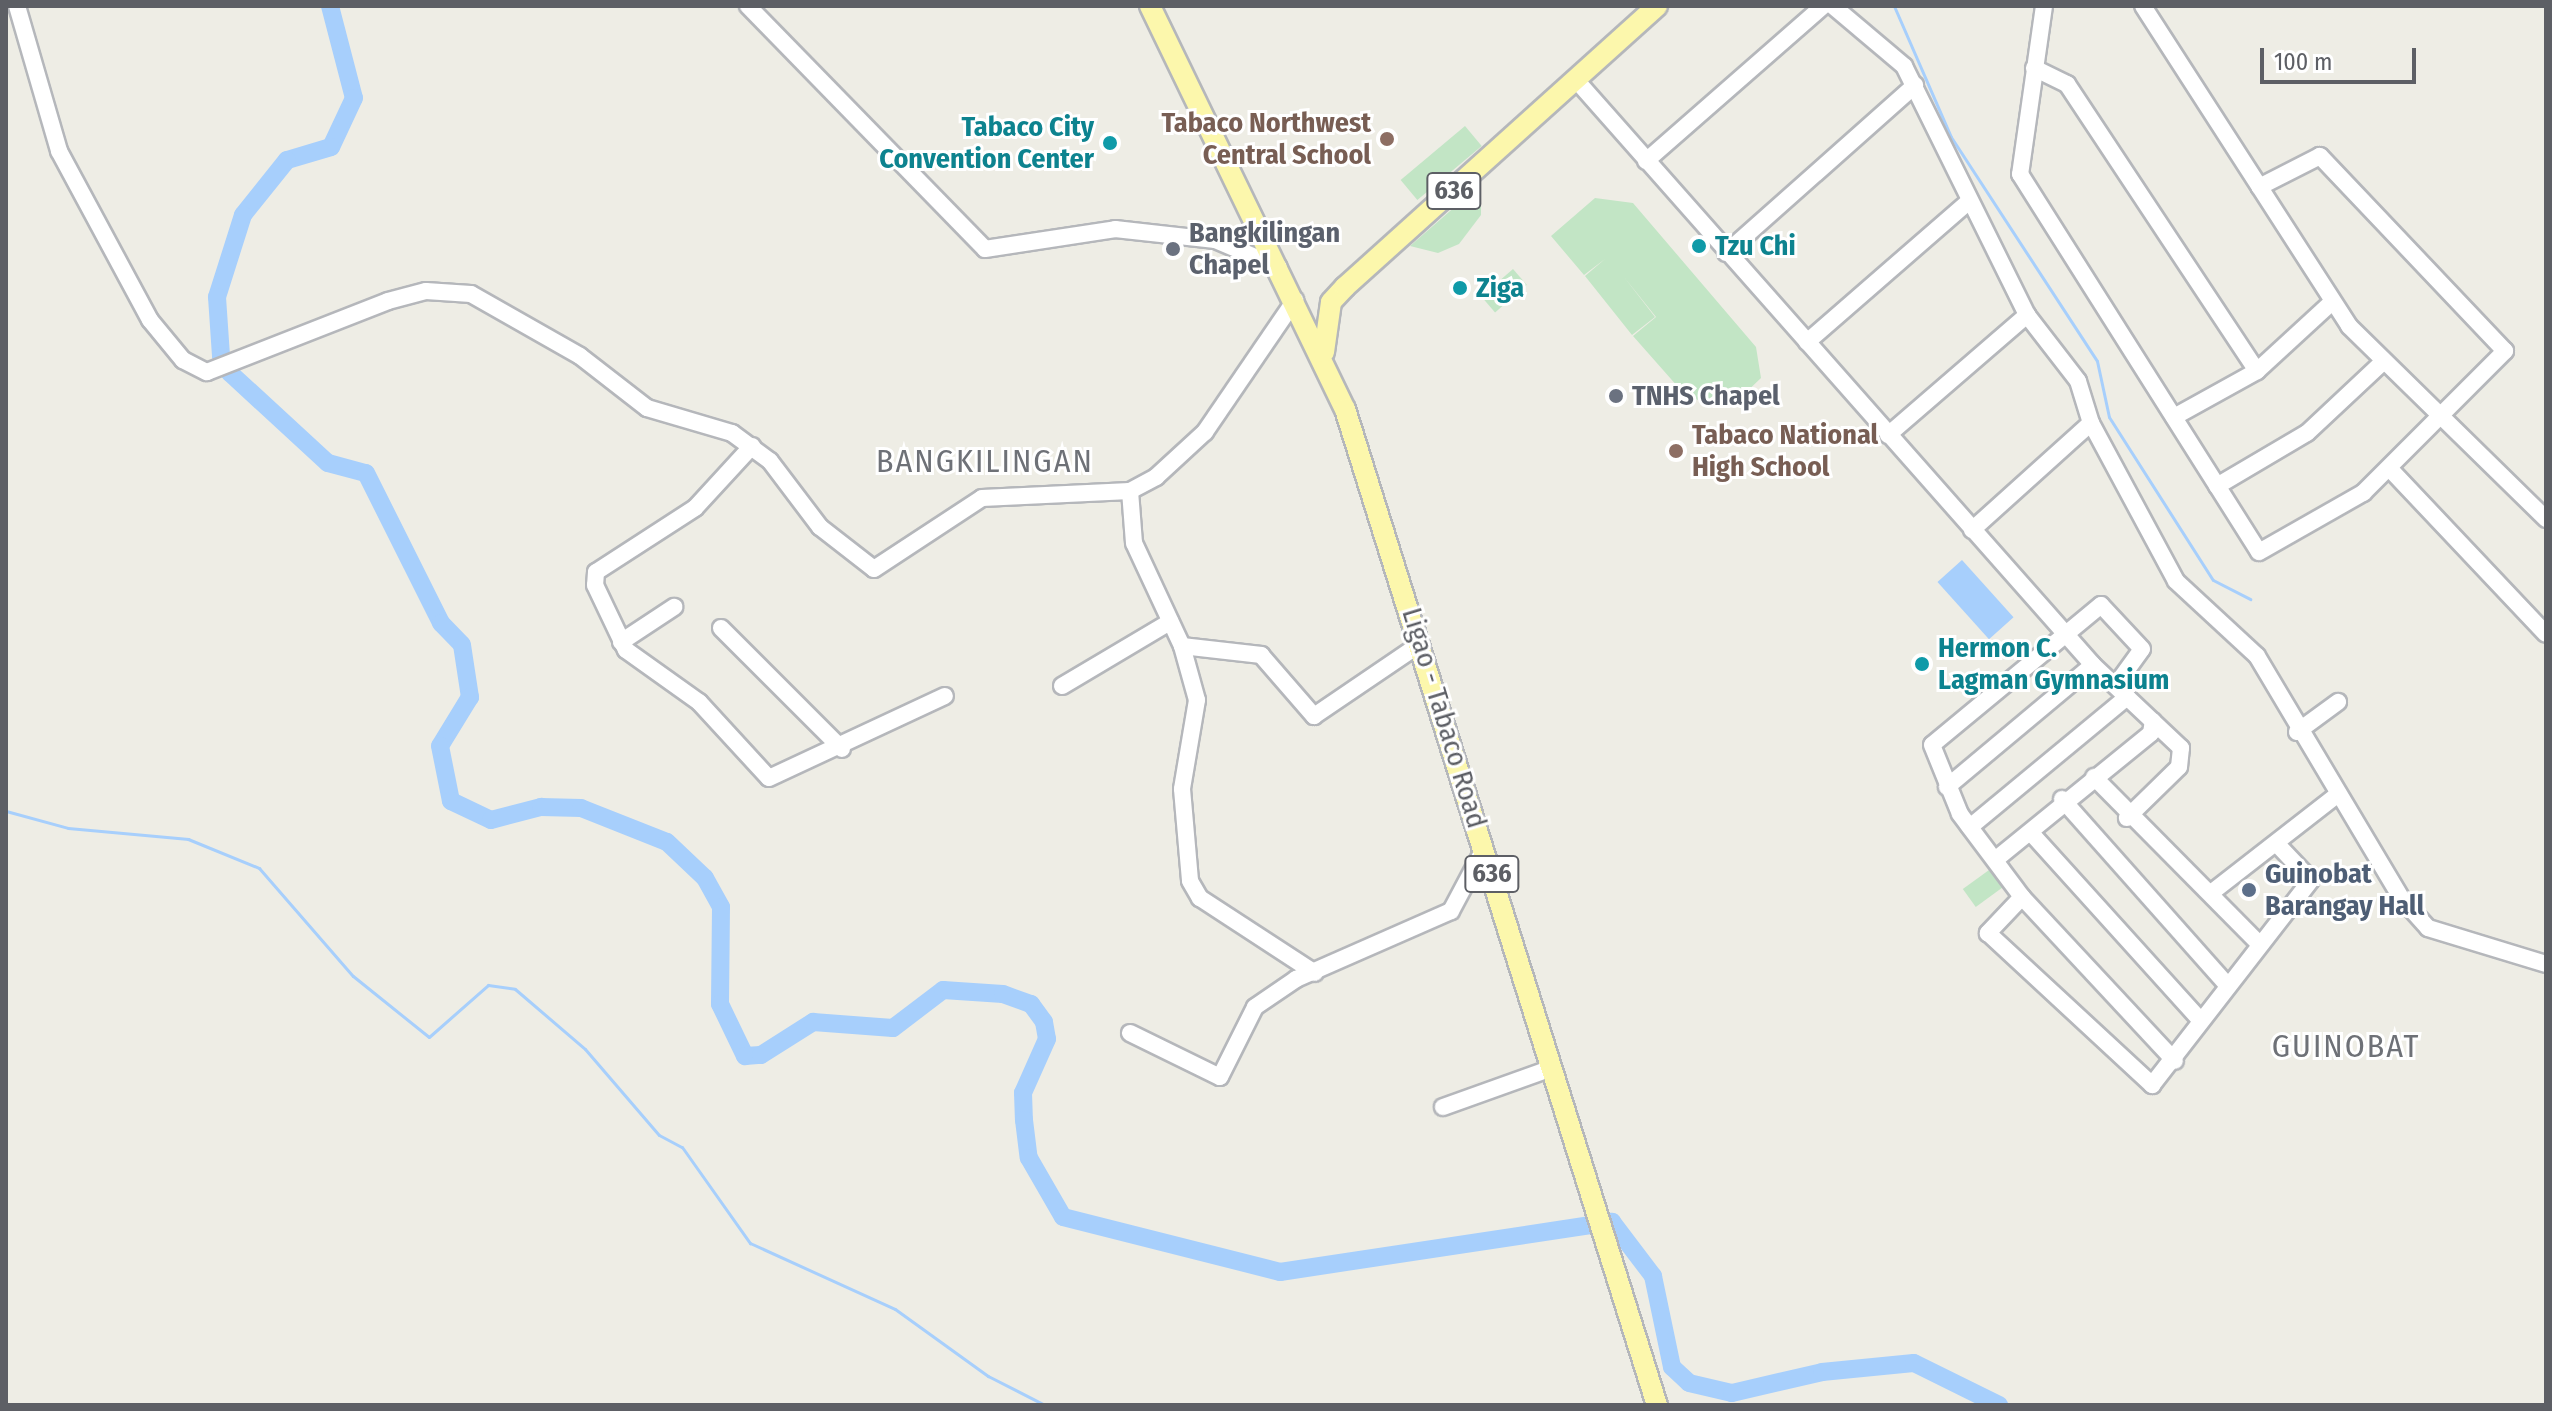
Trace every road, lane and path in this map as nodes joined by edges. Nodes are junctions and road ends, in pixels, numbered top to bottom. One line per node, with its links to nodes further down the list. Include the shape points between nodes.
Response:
1 (17, 6): 29 (street, via 59,151 150,320 183,360 207,372 243,363 388,301 426,291 471,294 580,356 647,408 732,433)
2 (748, 6): 16 (street, via 985,249 1115,229 1215,240)
3 (1150, 6): 16 (main road, 636)
4 (1657, 6): 10 (main road, 636)
5 (1823, 6): 12 (street)
6 (1833, 6): 11 (street, via 1884,44)
7 (2044, 6): 9 (street)
8 (2143, 6): 13 (street)
9 (2034, 68): 24 (street, via 2067,84); 25 (street, via 2020,174)
10 (1577, 81): 12 (street); 18 (main road, 636)
11 (1915, 85): 14 (street); 15 (street)
12 (1646, 161): 15 (street)
13 (2259, 187): 19 (street); 26 (street, via 2320,156 2504,343 2505,351)
14 (1969, 201): 20 (street); 21 (street)
15 (1726, 253): 21 (street)
16 (1280, 267): 17 (main road, 636)
17 (1295, 300): 18 (main road); 22 (main road, Ligao - Tabaco Road / 636); 32 (street, via 1182,459)
18 (1331, 302): 22 (main road, Ligao - Tabaco Road / 636)
19 (2331, 303): 23 (street); 24 (street)
20 (2027, 315): 27 (street, via 2078,381); 28 (street)
21 (1807, 342): 28 (street)
22 (1324, 354): 41 (main road, Ligao - Tabaco Road / 636)
23 (2383, 362): 26 (street); 31 (street, via 2307,433)
24 (2257, 371): 25 (street)
25 (2174, 417): 31 (street)
26 (2439, 418): 30 (street); 33 (street)
27 (2091, 423): 34 (street); 49 (street, via 2176,581 2257,656)
28 (1888, 435): 34 (street)
29 (752, 446): 32 (street, via 820,527 874,569 982,498); 40 (street, via 695,508 596,572)
30 (2389, 468): 31 (street, via 2363,493 2259,552); 39 (street)
31 (2217, 486)
32 (1130, 491): 36 (street, via 1134,543)
33 (2546, 519)
34 (1972, 530): 38 (street)
35 (674, 607): 40 (street)
36 (1170, 622): 42 (street); 44 (street)
37 (721, 628): 50 (street)
38 (2065, 632): 43 (street); 45 (street, via 2101,605 2115,614 2142,649); 52 (street, via 1932,745)
39 (2546, 634)
40 (621, 642): 50 (street, via 699,702 769,778)
41 (1420, 644): 42 (street, via 1314,716 1261,655); 59 (main road, Ligao - Tabaco Road / 636)
42 (1182, 646): 65 (street, via 1197,700 1182,789 1190,881 1200,898)
43 (2093, 665): 45 (street); 52 (street)
44 (1062, 686)
45 (2121, 691): 48 (street); 56 (street)
46 (945, 696): 50 (street)
47 (2338, 702): 49 (street)
48 (2153, 721): 51 (street, via 2151,733); 55 (street, via 2184,758)
49 (2297, 732): 53 (street)
50 (842, 749)
51 (2094, 777): 54 (street); 55 (street)
52 (1947, 787): 56 (street)
53 (2337, 795): 58 (street); 64 (street, via 2428,928)
54 (2062, 799): 57 (street); 66 (street)
55 (2127, 818): 61 (street)
56 (1970, 827): 60 (street)
57 (2032, 834): 60 (street); 67 (street)
58 (2276, 843): 61 (street); 63 (street, via 2311,880)
59 (1484, 849): 65 (street, via 1451,911); 70 (main road, Ligao - Tabaco Road / 636)
60 (1995, 860): 62 (street)
61 (2211, 893): 63 (street)
62 (2022, 897): 69 (street); 69 (street, via 1988,933 2144,1084 2159,1084)
63 (2260, 945): 66 (street)
64 (2546, 964)
65 (1315, 973): 68 (street, via 1255,1007 1220,1077)
66 (2227, 985): 67 (street)
67 (2200, 1020): 69 (street)
68 (1130, 1033)
69 (2175, 1061)
70 (1552, 1068): 71 (street); 72 (main road, Ligao - Tabaco Road / 636)
71 (1443, 1107)
72 (1657, 1405)

